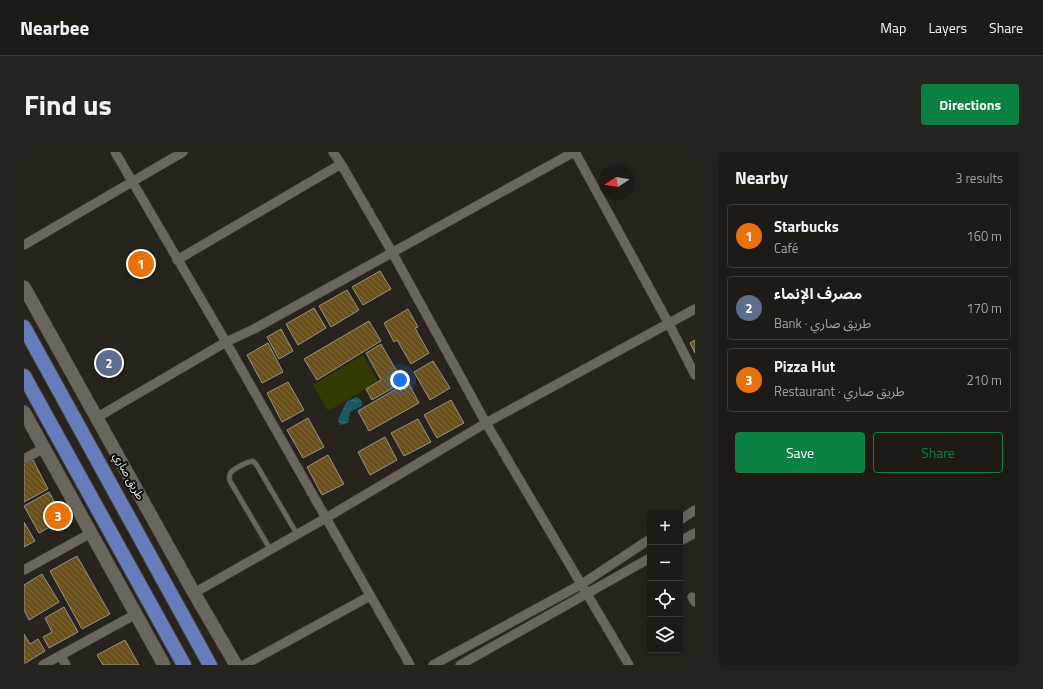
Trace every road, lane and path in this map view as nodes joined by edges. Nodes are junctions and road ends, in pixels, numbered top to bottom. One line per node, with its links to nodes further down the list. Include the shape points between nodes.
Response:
1 (115, 152): 6 (street)
2 (183, 152): 6 (street)
3 (334, 152): 5 (street)
4 (574, 152): 8 (street); 12 (street)
5 (340, 164): 8 (street); 9 (street)
6 (132, 182): 7 (street); 9 (street)
7 (24, 245)
8 (392, 252): 14 (street); 19 (street)
9 (177, 260): 14 (street)
10 (24, 286): 18 (main road, طريق صاري)
11 (695, 309): 12 (street)
12 (669, 324): 15 (street); 19 (street)
13 (24, 327): 43 (main road, طريق صاري)
14 (226, 342): 18 (street); 23 (street)
15 (695, 375)
16 (24, 376): 42 (main road)
17 (24, 412): 20 (main road)
18 (96, 418): 34 (main road, طريق صاري)
19 (486, 422): 23 (street); 33 (street)
20 (44, 448): 21 (street); 25 (main road)
21 (24, 459)
22 (695, 510): 24 (street)
23 (326, 518): 27 (street); 36 (street)
24 (683, 518)
25 (91, 533): 32 (street); 37 (main road)
26 (695, 533): 28 (street)
27 (297, 534): 30 (street); 30 (lane, via 256,464 253,461 247,462 231,472 230,481)
28 (683, 540)
29 (647, 542): 33 (street)
30 (270, 549): 34 (street)
31 (647, 560): 35 (street)
32 (24, 570)
33 (582, 584): 35 (street); 47 (street)
34 (194, 592): 44 (main road, طريق صاري)
35 (587, 593): 48 (street); 49 (street)
36 (370, 596): 45 (street); 46 (street)
37 (136, 614): 38 (street); 41 (main road)
38 (61, 656): 39 (street); 40 (street)
39 (44, 665)
40 (66, 665)
41 (164, 665)
42 (184, 665)
43 (210, 665)
44 (236, 665)
45 (244, 665)
46 (410, 665)
47 (433, 665)
48 (460, 665)
49 (629, 665)

